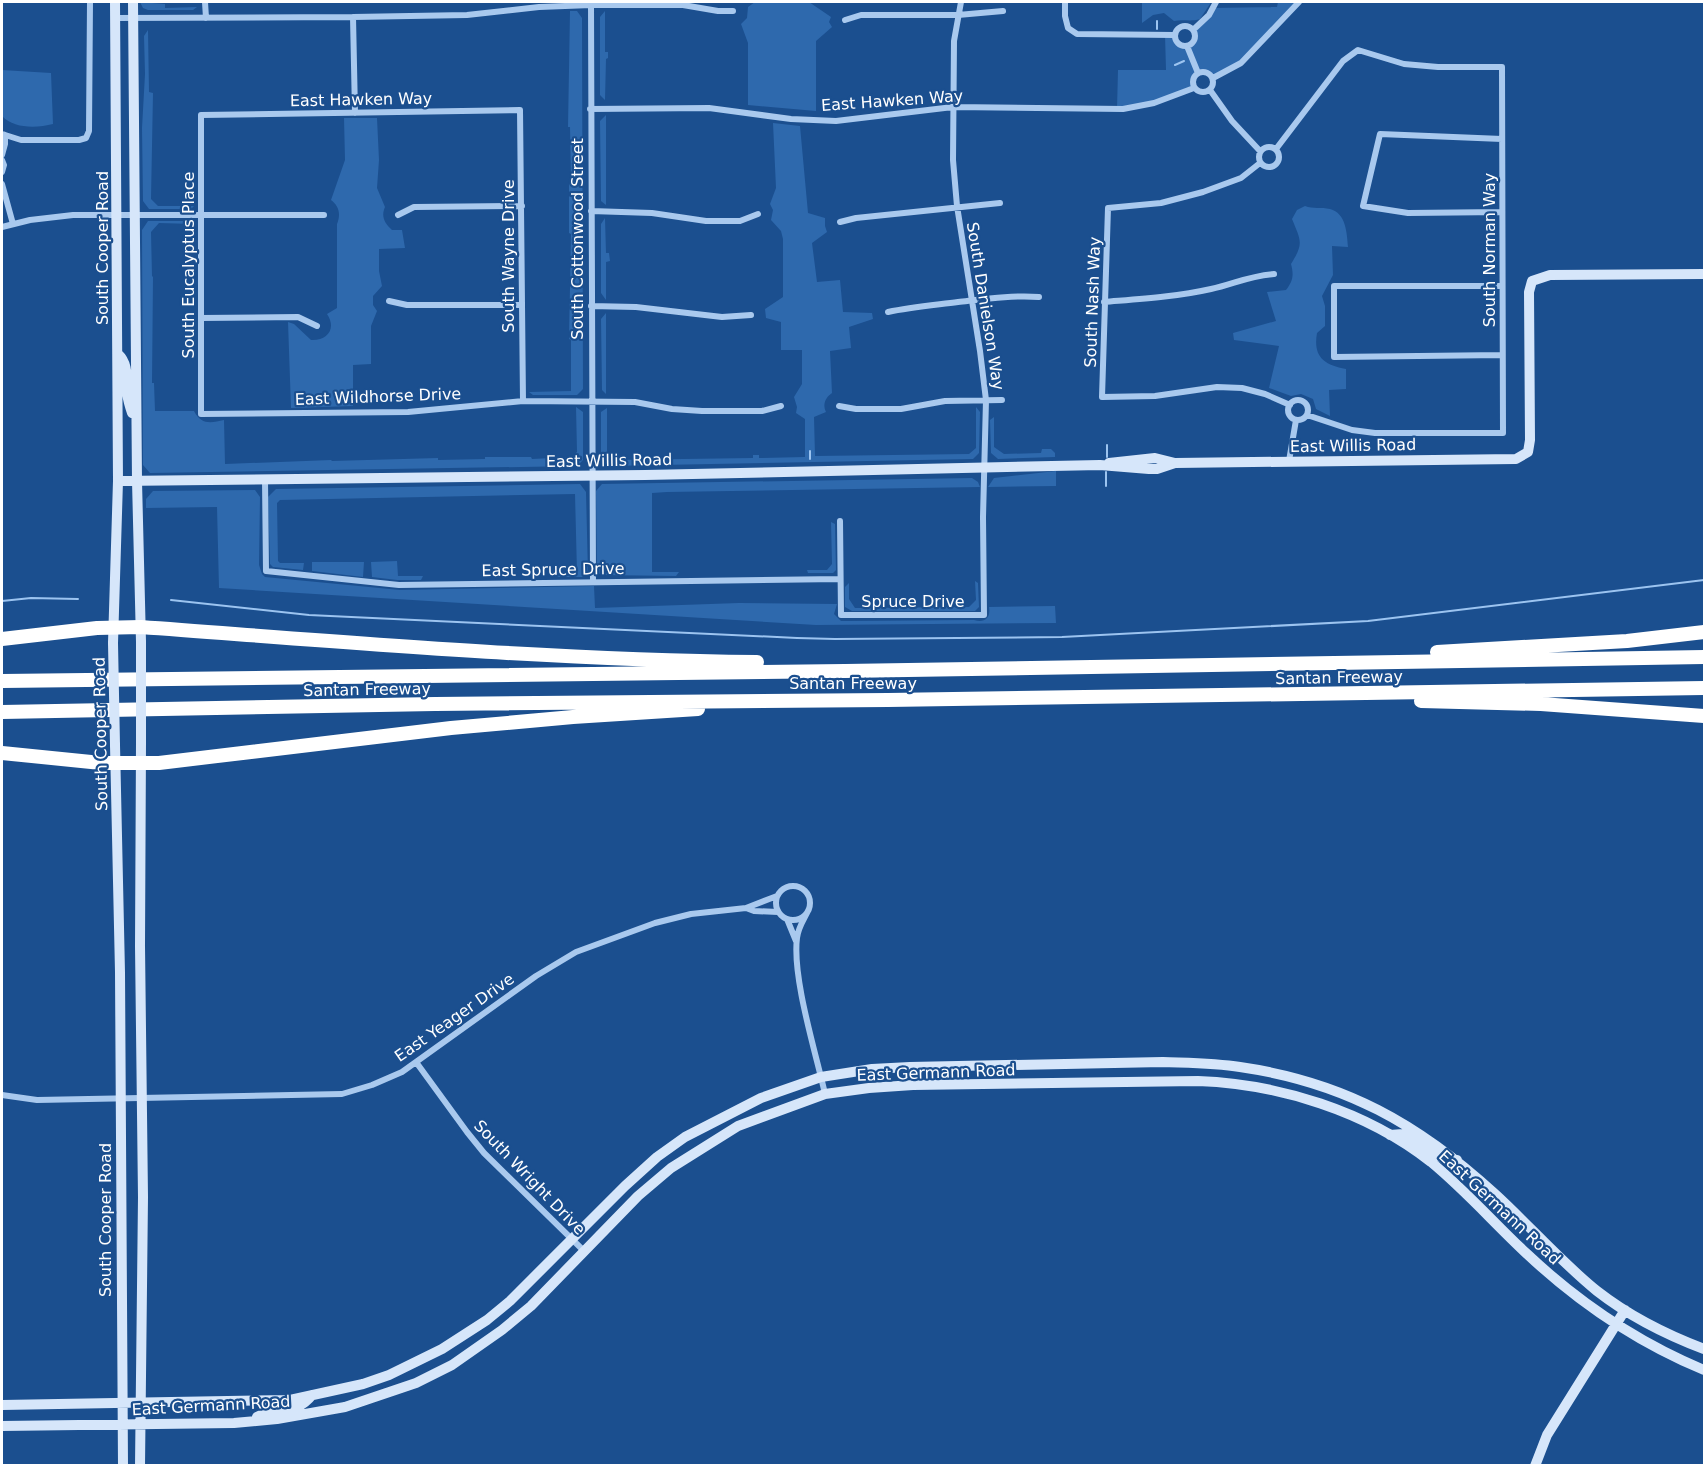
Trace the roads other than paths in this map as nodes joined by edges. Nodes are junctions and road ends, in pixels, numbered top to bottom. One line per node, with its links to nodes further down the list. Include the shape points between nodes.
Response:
1 (90, 2): 30 (street, via 86,138 42,141)
2 (115, 2): 14 (main road, South Cooper Road)
3 (133, 2): 15 (main road, South Cooper Road)
4 (205, 2): 16 (street)
5 (961, 2): 12 (street, South Danielson Way)
6 (1065, 2): 19 (street, via 1068,28 1077,34)
7 (1216, 2): 18 (street)
8 (1299, 2): 22 (street, via 1240,63)
9 (591, 3): 10 (street); 13 (street, via 467,15); 26 (street, South Cottonwood Street)
10 (733, 11)
11 (1003, 11): 12 (street)
12 (958, 15): 17 (street, via 861,15); 25 (street, South Danielson Way)
13 (353, 17): 16 (street); 28 (street)
14 (115, 18): 15 (street); 45 (main road, South Cooper Road)
15 (133, 18): 16 (street); 46 (main road, South Cooper Road)
16 (206, 18)
17 (845, 20)
18 (1193, 30): 19 (street, via 1184,26); 20 (street, via 1195,40)
19 (1174, 35): 20 (street, via 1178,44)
20 (1187, 46): 21 (street)
21 (1198, 73): 22 (street, via 1205,72); 23 (street)
22 (1213, 78): 24 (street)
23 (1194, 88): 24 (street, via 1202,93); 25 (street, East Hawken Way, via 1124,109)
24 (1210, 90): 33 (street)
25 (953, 107): 26 (street, East Hawken Way, via 836,121 709,108); 41 (street, South Danielson Way)
26 (590, 109): 42 (street, South Cottonwood Street)
27 (520, 110): 28 (street, East Hawken Way); 40 (street, South Wayne Drive)
28 (355, 113): 29 (street, East Hawken Way)
29 (201, 115): 47 (street, South Eucalyptus Place)
30 (3, 136): 34 (street)
31 (1502, 139): 32 (street, South Norman Way, via 1502,66 1404,64 1358,50 1343,61); 43 (street, South Norman Way); 43 (street, via 1380,134 1363,206 1408,213)
32 (1276, 149): 33 (street, via 1266,147); 36 (street, via 1276,164 1269,167)
33 (1260, 151): 36 (street)
34 (2, 155)
35 (2, 160): 37 (street)
36 (1260, 163): 60 (street, South Nash Way, via 1240,178 1203,192 1161,203 1108,208)
37 (2, 172)
38 (2, 184): 52 (street)
39 (1000, 203): 41 (street)
40 (522, 206): 49 (street, via 414,207); 61 (street, South Wayne Drive)
41 (957, 206): 51 (street); 59 (street, South Danielson Way)
42 (591, 211): 44 (street, via 652,213 706,221 740,221); 62 (street, South Cottonwood Street)
43 (1502, 213): 56 (street, South Norman Way)
44 (758, 214)
45 (117, 215): 46 (street); 52 (street, via 73,215); 67 (main road, South Cooper Road)
46 (134, 215): 47 (street); 79 (main road, South Cooper Road)
47 (201, 215): 48 (street); 65 (street, South Eucalyptus Place)
48 (324, 215)
49 (398, 215)
50 (2, 217): 53 (street)
51 (840, 222)
52 (13, 224): 53 (street)
53 (3, 226)
54 (1274, 274): 60 (street, via 1172,297)
55 (1704, 274): 80 (main road, East Willis Road, via 1550,275 1532,281 1530,440 1528,452 1516,459)
56 (1502, 286): 68 (street, South Norman Way); 68 (street, via 1334,286 1334,357)
57 (1039, 297): 59 (street)
58 (389, 301): 61 (street, via 407,305)
59 (972, 301): 63 (street); 70 (street, South Danielson Way)
60 (1104, 302): 73 (street, South Nash Way, via 1102,397 1242,388)
61 (522, 305): 72 (street, South Wayne Drive)
62 (591, 306): 64 (street, via 722,317); 69 (street, South Cottonwood Street)
63 (888, 312)
64 (751, 315)
65 (201, 318): 66 (street, via 298,317); 76 (street, South Eucalyptus Place)
66 (317, 326)
67 (117, 354): 79 (main road, via 126,367 127,396); 84 (main road, South Cooper Road)
68 (1502, 355): 77 (street, South Norman Way, via 1503,433 1375,433)
69 (592, 400): 72 (street, East Wildhorse Drive); 74 (street, East Wildhorse Drive, via 702,411 762,411); 82 (street, South Cottonwood Street)
70 (986, 400): 71 (street); 75 (street, via 945,401 901,409); 81 (street, South Danielson Way)
71 (1002, 400)
72 (523, 401): 76 (street, East Wildhorse Drive, via 408,412)
73 (1290, 405): 77 (street, via 1303,401 1308,406); 78 (street, via 1289,414)
74 (781, 406)
75 (839, 406)
76 (201, 414)
77 (1307, 415): 78 (street)
78 (1296, 420): 80 (street)
79 (136, 425): 85 (main road, South Cooper Road)
80 (1289, 461): 81 (main road, East Willis Road, via 1175,463 1147,458 1100,465)
81 (985, 468): 82 (main road, East Willis Road); 89 (street, South Danielson Way)
82 (592, 476): 83 (main road, East Willis Road); 88 (street, South Cottonwood Street)
83 (265, 480): 85 (main road, East Willis Road); 88 (street, East Spruce Drive, via 266,571 399,585)
84 (118, 481): 85 (main road, East Willis Road); 91 (main road, South Cooper Road)
85 (137, 481): 90 (main road, South Cooper Road)
86 (840, 520): 87 (street)
87 (840, 579): 88 (street, East Spruce Drive); 89 (street, Spruce Drive, via 841,615)
88 (593, 582)
89 (984, 615)
90 (141, 627): 91 (highway); 96 (highway, via 550,656 806,663); 105 (main road, South Cooper Road, bridge)
91 (113, 628): 93 (highway); 104 (main road, South Cooper Road, bridge)
92 (1704, 632): 95 (highway)
93 (2, 639)
94 (1704, 657): 95 (highway, Santan Freeway)
95 (1351, 662): 96 (highway, Santan Freeway)
96 (845, 671): 97 (highway, Santan Freeway)
97 (2, 681)
98 (1704, 688): 99 (highway, Santan Freeway)
99 (1258, 694): 100 (highway, Santan Freeway); 102 (highway, via 1291,701 1541,704)
100 (751, 700): 101 (highway, Santan Freeway); 105 (highway, via 711,709 451,728)
101 (2, 712)
102 (1704, 716)
103 (2, 753): 104 (highway)
104 (116, 763): 105 (highway); 116 (main road, South Cooper Road, via 120,972)
105 (142, 763): 116 (main road, South Cooper Road)
106 (777, 896): 107 (street, East Yeager Drive); 108 (street); 109 (street, via 790,886 801,888 809,896)
107 (746, 908): 108 (street, East Yeager Drive); 112 (street, East Yeager Drive, via 654,923 576,952)
108 (778, 912): 110 (street)
109 (807, 913): 110 (street, via 798,919); 111 (street)
110 (787, 919): 111 (street)
111 (797, 941): 113 (street, via 801,989)
112 (416, 1062): 116 (street, East Yeager Drive, via 379,1082 342,1094); 119 (street, South Wright Drive, via 484,1153)
113 (821, 1077): 114 (street); 118 (main road, East Germann Road, via 910,1066 1163,1062 1239,1066 1346,1094 1394,1117); 119 (main road, East Germann Road, via 761,1098 685,1137 639,1173)
114 (825, 1094): 117 (main road, East Germann Road, via 913,1085 1231,1082 1308,1100); 120 (main road, East Germann Road, via 738,1126 671,1168)
115 (2, 1095): 116 (street, East Yeager Drive, via 37,1100)
116 (130, 1097): 126 (main road, South Cooper Road); 127 (main road, South Cooper Road)
117 (1389, 1135): 118 (main road, via 1403,1134 1444,1159); 122 (main road, East Germann Road, via 1429,1161 1527,1254)
118 (1457, 1160): 121 (main road, East Germann Road, via 1576,1273)
119 (572, 1239): 120 (street, South Wright Drive); 125 (main road, East Germann Road, via 509,1302 450,1344 388,1375)
120 (584, 1251): 129 (main road, East Germann Road, via 531,1306 452,1365 382,1396 320,1413)
121 (1625, 1310): 122 (main road); 123 (main road, East Germann Road)
122 (1616, 1325): 124 (main road, East Germann Road); 135 (main road, via 1547,1435)
123 (1704, 1349)
124 (1704, 1370)
125 (312, 1395): 126 (main road, East Germann Road, via 261,1402); 129 (main road, via 298,1408 263,1414)
126 (141, 1403): 127 (main road, East Germann Road); 131 (main road, South Cooper Road)
127 (122, 1404): 128 (main road, East Germann Road); 130 (main road, South Cooper Road)
128 (2, 1405)
129 (249, 1422): 131 (main road, East Germann Road)
130 (122, 1425): 131 (main road, East Germann Road); 132 (main road, East Germann Road); 133 (main road, South Cooper Road)
131 (140, 1425): 134 (main road, South Cooper Road)
132 (2, 1426)
133 (123, 1466)
134 (140, 1466)
135 (1535, 1466)

